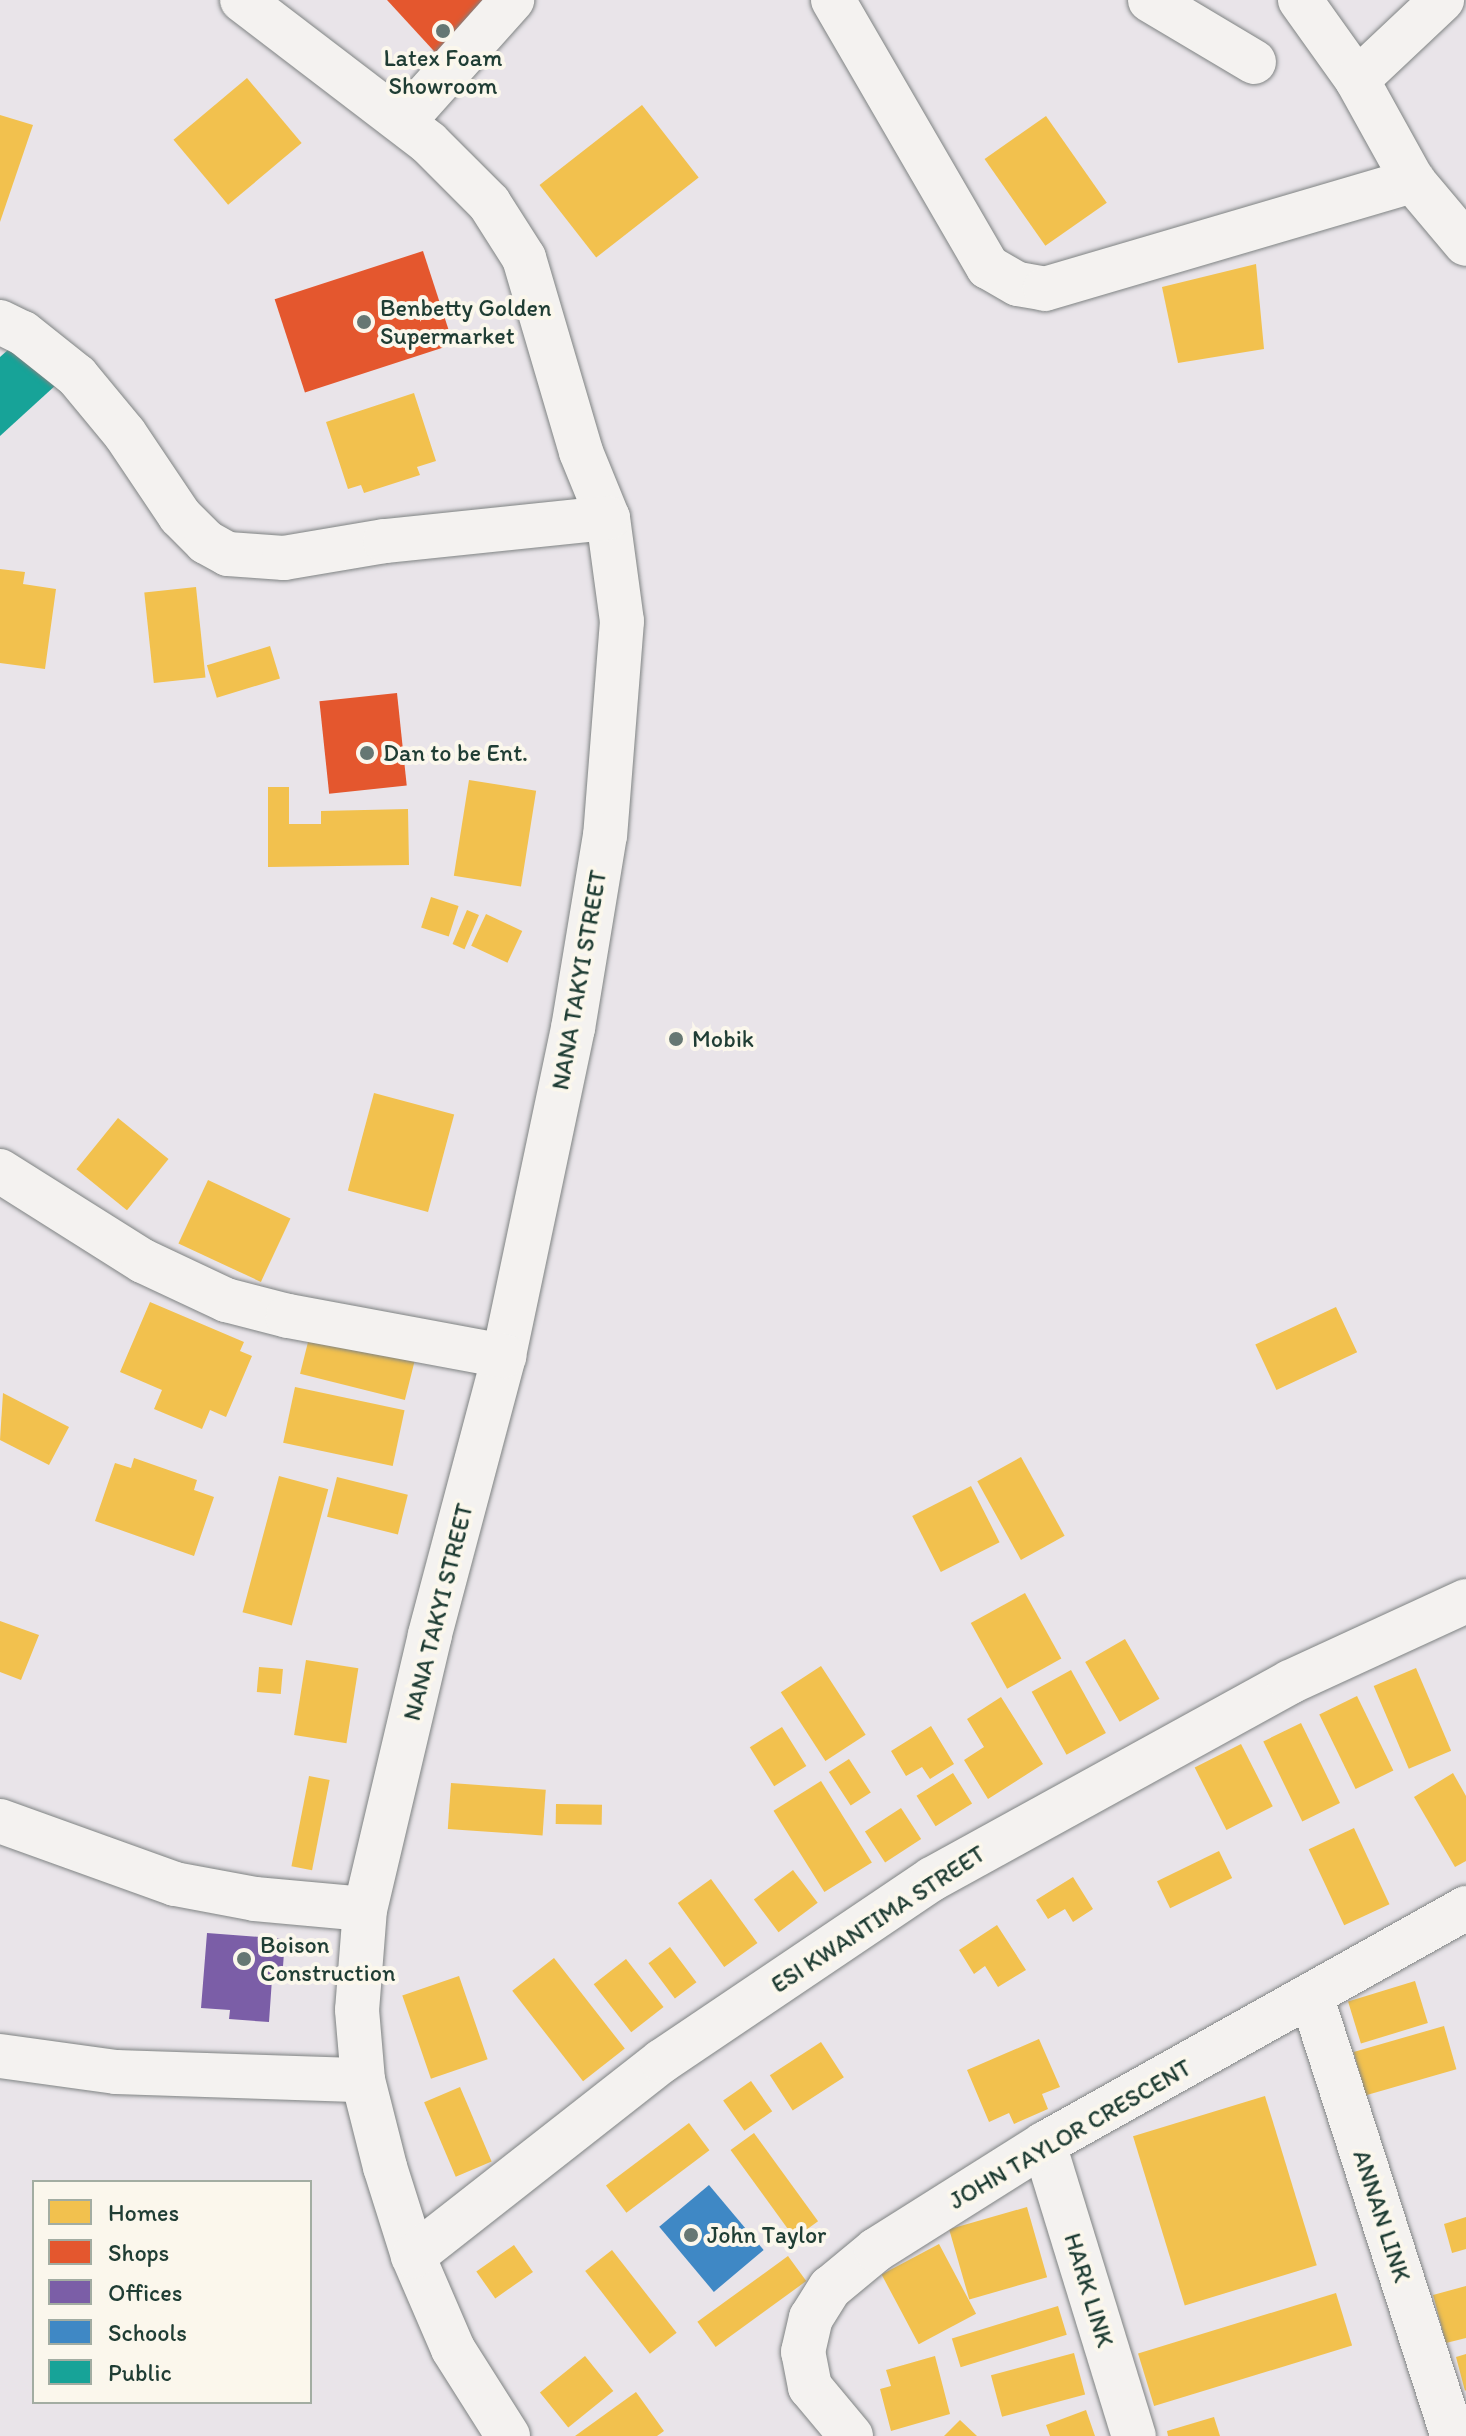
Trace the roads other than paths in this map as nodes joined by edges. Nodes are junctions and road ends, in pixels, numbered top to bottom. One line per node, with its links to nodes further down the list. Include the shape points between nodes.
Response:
1 (242, 0): 9 (street, NANA TAKYI STREET)
2 (512, 0): 9 (street)
3 (833, 0): 10 (street, via 988,267 1018,284 1045,289)
4 (1150, 0): 7 (street)
5 (1300, 0): 8 (street)
6 (1442, 0): 8 (street)
7 (1254, 62)
8 (1357, 80): 10 (street)
9 (403, 122): 13 (street, NANA TAKYI STREET, via 489,203 524,258 581,452)
10 (1413, 181): 11 (street)
11 (1466, 244)
12 (0, 322): 13 (street, via 23,333 77,376 125,434 180,516 206,542 228,554 284,558 385,541)
13 (608, 518): 15 (street, NANA TAKYI STREET, via 622,621 605,835 573,1028)
14 (0, 1171): 15 (street, via 143,1261 226,1300)
15 (504, 1356): 19 (street, NANA TAKYI STREET)
16 (1463, 1612): 24 (street, ESI KWANTIMA STREET, via 1290,1682 932,1879 662,2061)
17 (0, 1821): 19 (street, via 175,1884 255,1899)
18 (1466, 1908): 20 (street, JOHN TAYLOR CRESCENT)
19 (365, 1909): 22 (street, NANA TAKYI STREET, via 357,2010)
20 (1311, 1995): 23 (street, JOHN TAYLOR CRESCENT); 28 (street, ANNAN LINK)
21 (0, 2056): 22 (street, via 116,2072)
22 (363, 2080): 24 (street, NANA TAKYI STREET)
23 (1044, 2144): 26 (street, JOHN TAYLOR CRESCENT, via 876,2250 830,2288 811,2318 803,2352 810,2387); 27 (street, HARK LINK)
24 (413, 2256): 25 (street, NANA TAKYI STREET, via 453,2349)
25 (508, 2436)
26 (851, 2436)
27 (1134, 2436)
28 (1453, 2436)

